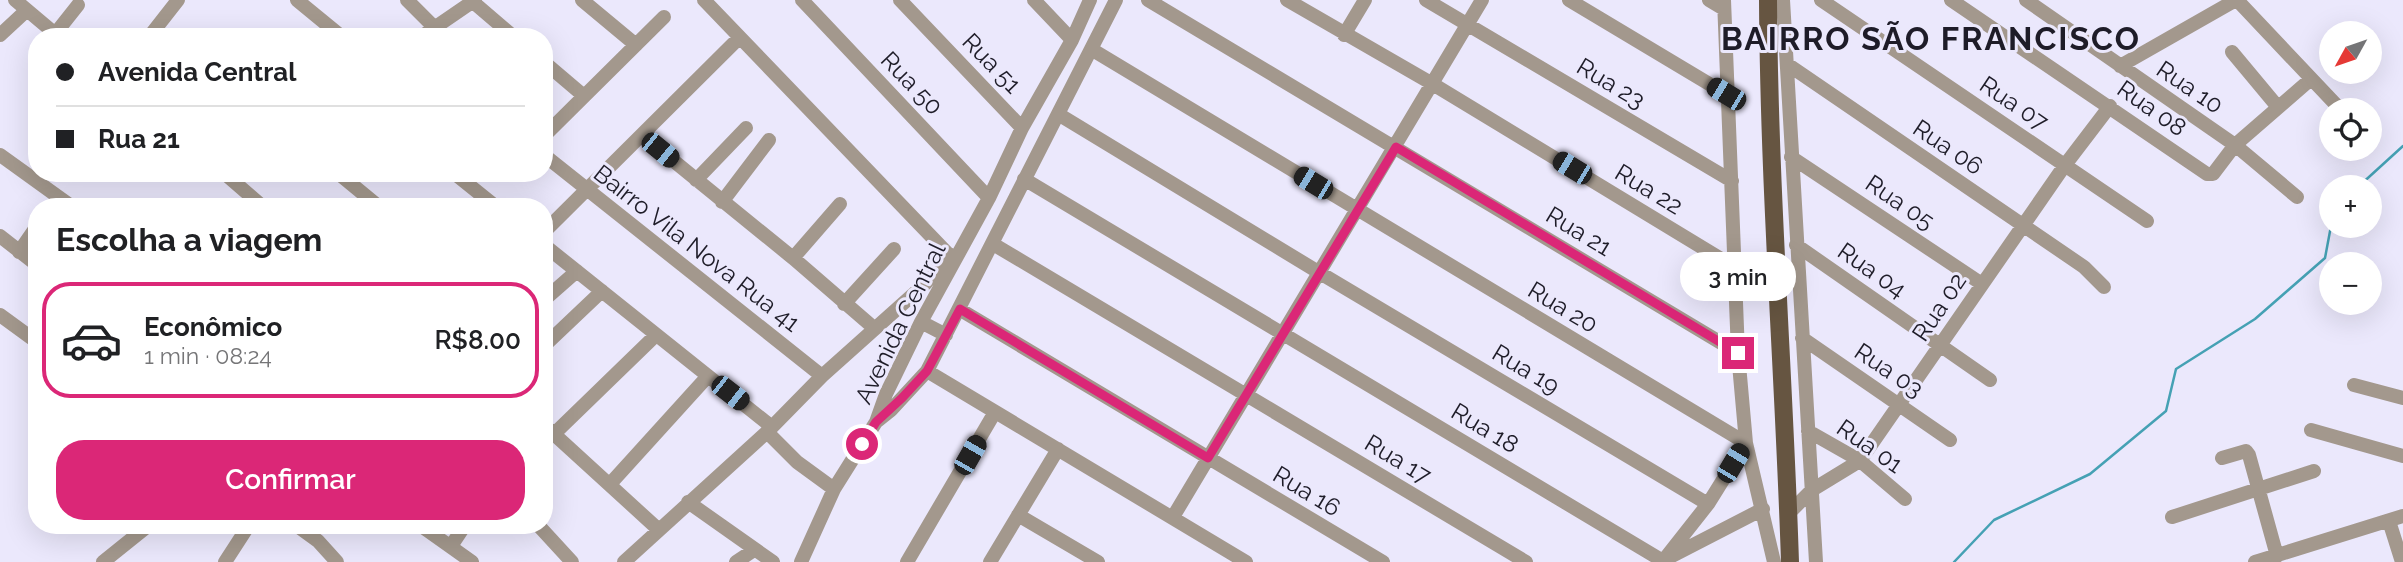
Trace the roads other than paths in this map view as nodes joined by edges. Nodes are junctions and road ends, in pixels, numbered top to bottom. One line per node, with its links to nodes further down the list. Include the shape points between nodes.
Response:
1 (178, 0): 33 (street)
2 (297, 0): 34 (street)
3 (407, 0): 30 (street)
4 (582, 0): 40 (street)
5 (704, 0): 38 (street)
6 (802, 0): 79 (street, Rua 50)
7 (900, 0): 56 (street, Rua 51)
8 (1034, 0): 39 (street)
9 (1090, 0): 39 (street, Avenida Central)
10 (1116, 0): 41 (street, Avenida Central)
11 (1149, 0): 60 (street, Rua 21)
12 (1287, 0): 36 (street, Rua 22)
13 (1365, 0): 36 (street)
14 (1426, 0): 29 (street, Rua 23)
15 (1482, 0): 29 (street)
16 (1569, 0): 48 (street)
17 (1709, 0): 27 (street)
18 (1768, 0): 147 (main road)
19 (1783, 0): 43 (street)
20 (1821, 0): 64 (street, Rua 07)
21 (1951, 0): 51 (street, Rua 08)
22 (2026, 0): 44 (street, Rua 10)
23 (2237, 0): 44 (street, Rua 10); 46 (street)
24 (474, 1): 30 (street); 35 (street)
25 (21, 5): 31 (street); 37 (street)
26 (78, 5): 32 (street)
27 (1724, 5): 48 (street)
28 (664, 17): 40 (street)
29 (1467, 24): 47 (street); 68 (street, Rua 23)
30 (435, 27)
31 (49, 28)
32 (62, 28)
33 (156, 28)
34 (331, 28)
35 (504, 28)
36 (1344, 34): 47 (street, Rua 22)
37 (0, 35)
38 (740, 37): 57 (street); 95 (street)
39 (1072, 40): 56 (street, Avenida Central)
40 (636, 45): 49 (street)
41 (1091, 49): 53 (street, Avenida Central); 82 (street, Rua 20)
42 (2232, 52): 52 (street)
43 (1787, 64): 62 (street); 85 (street, Rua 06)
44 (2120, 66): 59 (street, Rua 10)
45 (553, 70): 49 (street)
46 (2311, 79): 50 (street); 52 (street)
47 (1431, 83): 60 (street); 96 (street, Rua 22)
48 (1726, 94): 68 (street)
49 (584, 96): 54 (street)
50 (2329, 98)
51 (2110, 106): 59 (street, Rua 08, via 2203,172 2213,174); 64 (street, Rua 02)
52 (2277, 106): 59 (street)
53 (1058, 114): 66 (street, Avenida Central); 98 (street, Rua 19)
54 (553, 127)
55 (746, 128): 67 (street)
56 (1022, 128): 79 (street, Avenida Central)
57 (643, 136): 67 (street); 73 (street)
58 (769, 140): 80 (street)
59 (2235, 145): 74 (street, Rua 10)
60 (1396, 147): 82 (street); 115 (street, Rua 21)
61 (0, 155): 65 (street)
62 (1791, 157): 89 (street); 99 (street, Rua 05)
63 (553, 162): 73 (street, Bairro Vila Nova Rua 41)
64 (2065, 165): 83 (street, Rua 07); 85 (street, Rua 02)
65 (28, 179)
66 (1024, 179): 88 (street, Avenida Central); 108 (street, Rua 18)
67 (696, 180): 80 (street)
68 (1732, 181): 96 (street)
69 (31, 182): 75 (street)
70 (234, 182): 76 (street)
71 (349, 182): 77 (street)
72 (465, 182): 78 (street)
73 (587, 190): 84 (street); 118 (street, Bairro Vila Nova Rua 41)
74 (2297, 197)
75 (49, 198)
76 (253, 198)
77 (368, 198)
78 (485, 198)
79 (989, 198): 95 (street, Avenida Central)
80 (723, 202): 94 (street)
81 (840, 204): 94 (street)
82 (1358, 210): 98 (street); 132 (street, Rua 20)
83 (2147, 221)
84 (553, 223)
85 (2023, 225): 99 (street, Rua 02); 100 (street, Rua 06, via 2084,267)
86 (0, 236): 91 (street)
87 (28, 239): 91 (street)
88 (993, 244): 104 (street, Avenida Central); 121 (street, Rua 17)
89 (1796, 245): 113 (street); 114 (street, Rua 04)
90 (894, 249): 103 (street)
91 (19, 252): 93 (street)
92 (553, 252): 97 (street)
93 (28, 258)
94 (793, 258): 103 (street)
95 (952, 258): 106 (street, Avenida Central); 107 (street)
96 (1736, 268): 115 (street)
97 (577, 271): 101 (street); 102 (street)
98 (1320, 273): 108 (street); 145 (street, Rua 19)
99 (1982, 284): 114 (street, Rua 02)
100 (2104, 287)
101 (602, 291): 110 (street); 112 (street)
102 (553, 292)
103 (844, 304): 107 (street)
104 (960, 309): 111 (street, Avenida Central); 135 (street, Rua 16)
105 (0, 315): 109 (street)
106 (921, 322): 111 (street); 125 (street, Avenida Central)
107 (874, 328): 118 (street)
108 (1284, 333): 121 (street); 164 (street, Rua 18)
109 (28, 335)
110 (656, 335): 117 (street); 126 (street)
111 (946, 335): 116 (street, Avenida Central)
112 (553, 337)
113 (1802, 338): 123 (street, Rua 03); 129 (street)
114 (1940, 346): 119 (street, Rua 04); 123 (street, Rua 02)
115 (1738, 353): 132 (street)
116 (927, 371): 124 (street); 125 (street, Avenida Central)
117 (708, 376): 127 (street); 139 (street)
118 (822, 376): 127 (street)
119 (1990, 380)
120 (2354, 385): 122 (street)
121 (1246, 395): 135 (street); 177 (street, Rua 17)
122 (2403, 398)
123 (1900, 405): 131 (street, Rua 03); 137 (street, Rua 02)
124 (995, 412): 133 (street); 173 (street)
125 (876, 422): 141 (street)
126 (553, 426)
127 (769, 430): 141 (street, via 797,462); 144 (street)
128 (2311, 430): 134 (street)
129 (1808, 431): 137 (street, Rua 01); 142 (street)
130 (553, 432): 139 (street)
131 (1950, 440)
132 (1746, 443): 145 (street); 146 (street)
133 (1058, 449): 148 (street); 149 (street)
134 (2403, 456)
135 (1208, 458): 149 (street); 176 (street, Rua 16)
136 (2222, 458): 140 (street, via 2246,451)
137 (1859, 460): 142 (street, Rua 02); 143 (street, Rua 01)
138 (2314, 471): 140 (street)
139 (610, 484): 152 (street)
140 (2257, 488): 150 (street); 161 (street)
141 (834, 489): 172 (street)
142 (1812, 490): 147 (street, Rua 02); 180 (street)
143 (1905, 499)
144 (688, 502): 152 (street); 160 (street)
145 (1708, 504): 164 (street)
146 (1763, 509): 164 (street); 178 (street)
147 (1788, 514): 179 (main road)
148 (1018, 515): 163 (street); 174 (street)
149 (1173, 517): 175 (street)
150 (2172, 517)
151 (2396, 519): 161 (street); 182 (street)
152 (659, 530): 169 (street)
153 (138, 534): 165 (street)
154 (243, 534): 166 (street)
155 (305, 534): 162 (street)
156 (434, 534): 159 (street)
157 (459, 534): 159 (street)
158 (546, 534): 168 (street)
159 (451, 546): 167 (street)
160 (754, 550): 170 (street); 171 (street)
161 (2277, 556): 181 (street)
162 (330, 559)
163 (1093, 561)
164 (1662, 561)
165 (103, 562)
166 (225, 562)
167 (472, 562)
168 (572, 562)
169 (624, 562)
170 (737, 562)
171 (773, 562)
172 (801, 562)
173 (907, 562)
174 (990, 562)
175 (1246, 562)
176 (1382, 562)
177 (1526, 562)
178 (1774, 562)
179 (1790, 562)
180 (1816, 562)
181 (2255, 562)
182 (2402, 562)

